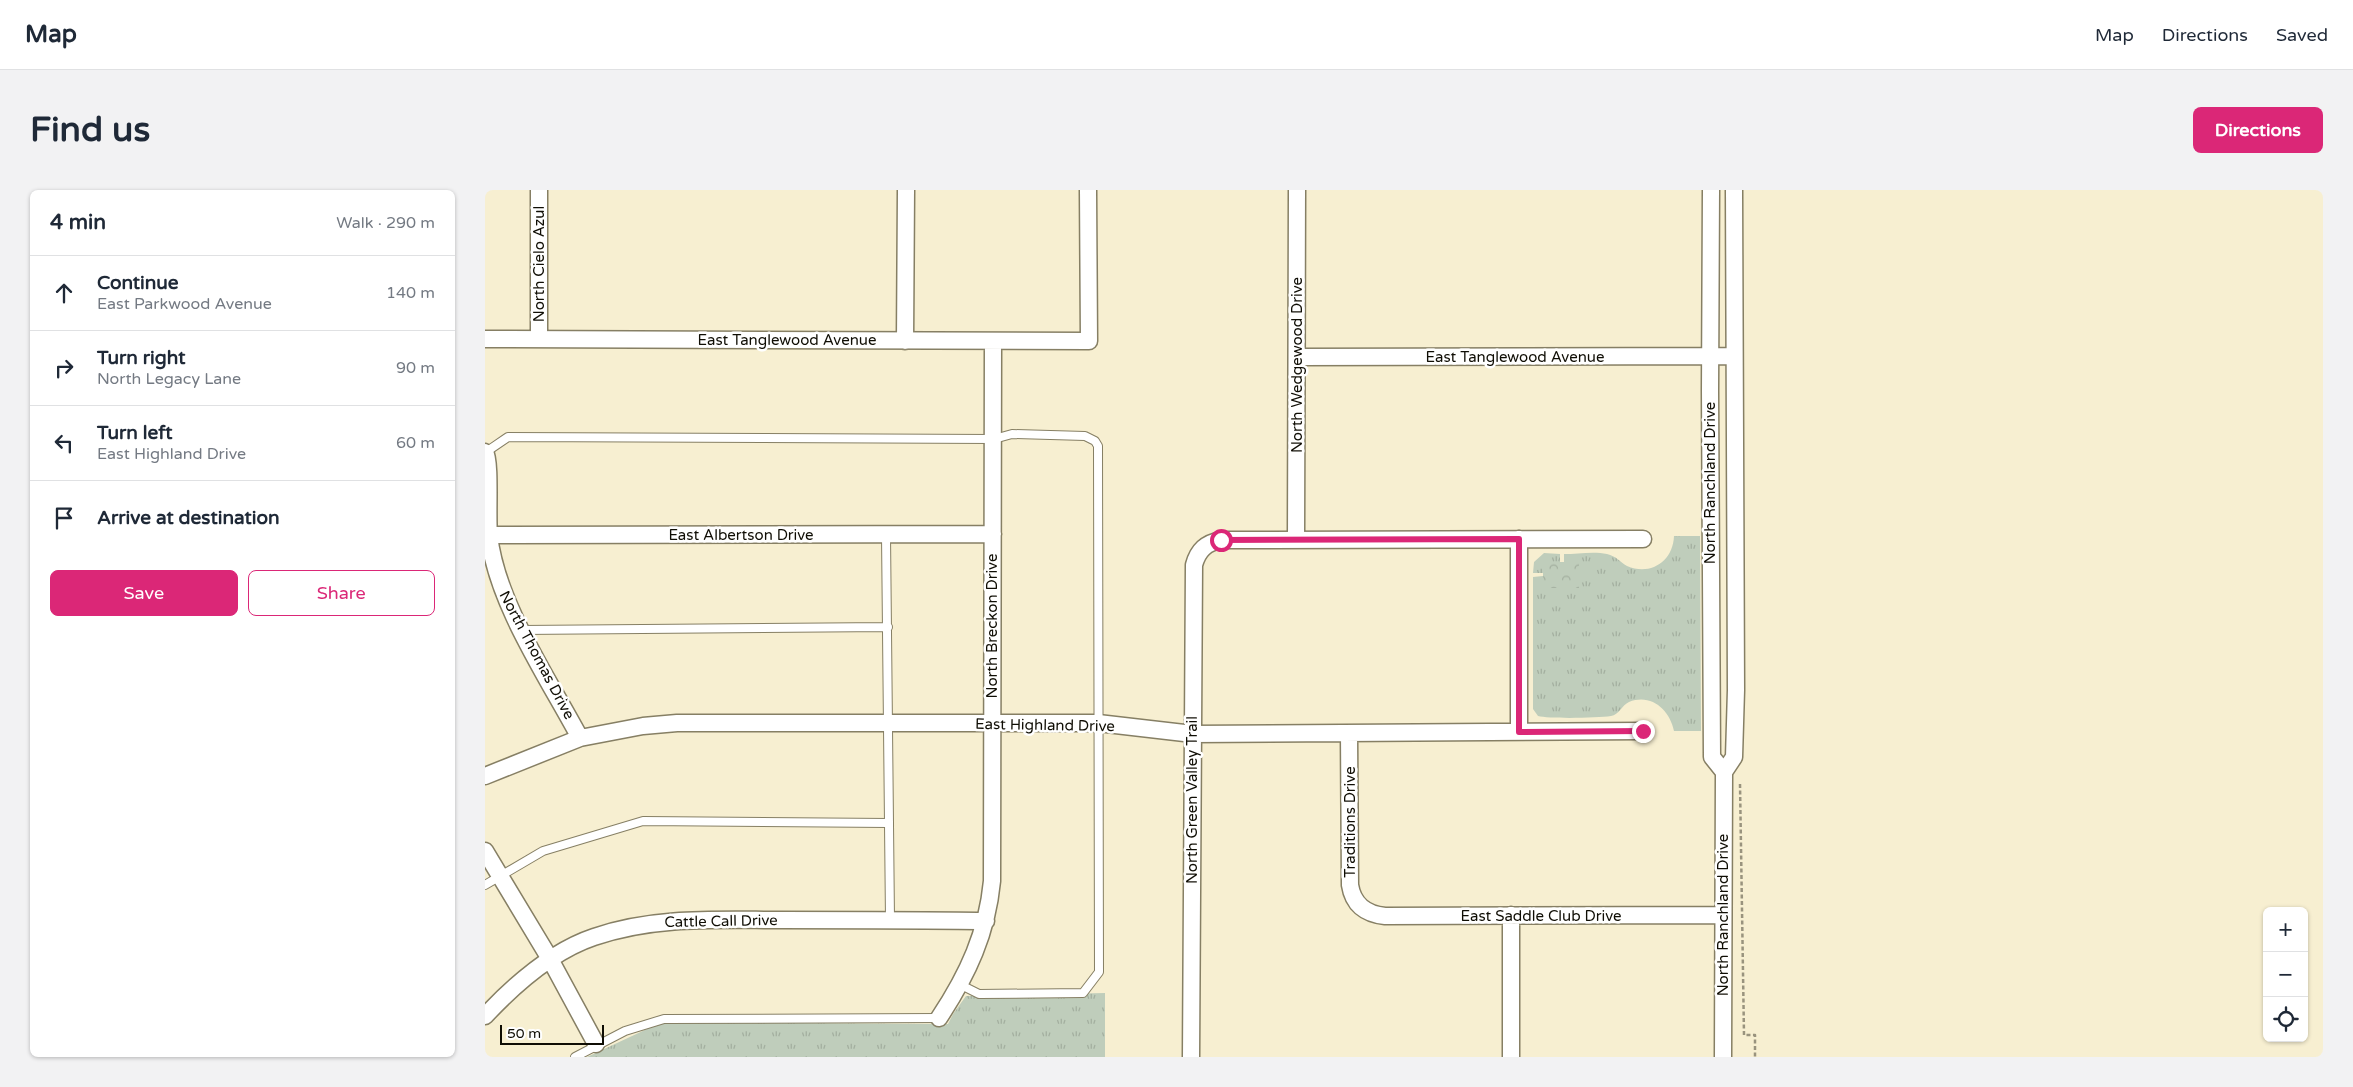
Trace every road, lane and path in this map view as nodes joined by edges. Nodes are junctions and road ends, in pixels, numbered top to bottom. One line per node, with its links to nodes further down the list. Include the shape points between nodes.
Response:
1 (539, 190): 8 (street, North Cielo Azul)
2 (906, 190): 9 (street)
3 (1088, 190): 10 (street, East Tanglewood Avenue, via 1089,341)
4 (1297, 190): 12 (street, North Wedgewood Drive)
5 (1711, 190): 13 (street, North Ranchland Drive)
6 (1734, 190): 11 (street, North Ranchland Drive)
7 (485, 339): 8 (street, East Tanglewood Avenue)
8 (539, 339): 9 (street, East Tanglewood Avenue)
9 (905, 341): 10 (street, East Tanglewood Avenue)
10 (993, 342): 14 (street, North Breckon Drive)
11 (1733, 356): 13 (street, East Tanglewood Avenue); 32 (street, North Ranchland Drive, via 1736,690 1734,757)
12 (1297, 357): 13 (street, East Tanglewood Avenue); 21 (street, North Wedgewood Drive)
13 (1709, 357): 32 (street, North Ranchland Drive, via 1712,757)
14 (994, 439): 15 (lane, via 508,437); 16 (street, North Breckon Drive); 24 (lane, via 1012,434 1085,436 1098,446)
15 (486, 452): 17 (street, North Thomas Drive)
16 (993, 534): 18 (street, East Albertson Drive); 26 (street, North Breckon Drive)
17 (489, 535): 18 (street, East Albertson Drive); 23 (street, North Thomas Drive, via 498,579)
18 (886, 535): 22 (lane)
19 (1519, 539): 20 (street); 21 (street); 28 (street)
20 (1643, 539)
21 (1297, 540): 30 (street, North Green Valley Trail, via 1221,540 1211,542 1197,554 1194,565)
22 (888, 627): 23 (lane); 25 (lane)
23 (521, 630): 31 (street, North Thomas Drive)
24 (1098, 723): 26 (street, East Highland Drive); 30 (street, East Highland Drive); 44 (lane, via 1099,972 1083,993 979,994)
25 (889, 724): 26 (street, East Highland Drive); 31 (street, East Highland Drive, via 677,723); 34 (lane)
26 (991, 724): 42 (street, North Breckon Drive, via 993,880)
27 (1643, 731): 28 (street, East Highland Drive)
28 (1519, 732): 29 (street, East Highland Drive)
29 (1349, 733): 30 (street, East Highland Drive); 38 (street, Traditions Drive, via 1350,885 1351,894)
30 (1193, 734): 49 (street, North Green Valley Trail)
31 (580, 738): 33 (street, East Highland Drive)
32 (1724, 772): 40 (street, North Ranchland Drive); 52 (path, via 1740,779 1744,1035 1755,1035)
33 (485, 776)
34 (889, 823): 36 (lane, via 643,820 543,851); 41 (lane)
35 (485, 851): 36 (street)
36 (499, 876): 37 (lane); 43 (street)
37 (485, 885)
38 (1361, 908): 39 (street, East Saddle Club Drive, via 1368,913 1385,916)
39 (1511, 916): 40 (street, East Saddle Club Drive); 50 (street)
40 (1723, 916): 51 (street, North Ranchland Drive)
41 (890, 920): 42 (street, Cattle Call Drive); 43 (street, Cattle Call Drive, via 657,922 592,937)
42 (986, 921): 44 (street, North Breckon Drive)
43 (550, 959): 45 (street, Cattle Call Drive, via 505,994); 47 (street)
44 (961, 985): 46 (street, North Breckon Drive)
45 (485, 1016)
46 (939, 1018): 47 (lane, via 682,1017 646,1023)
47 (596, 1044): 48 (lane)
48 (575, 1057)
49 (1191, 1057)
50 (1511, 1057)
51 (1723, 1057)
52 (1755, 1057)

